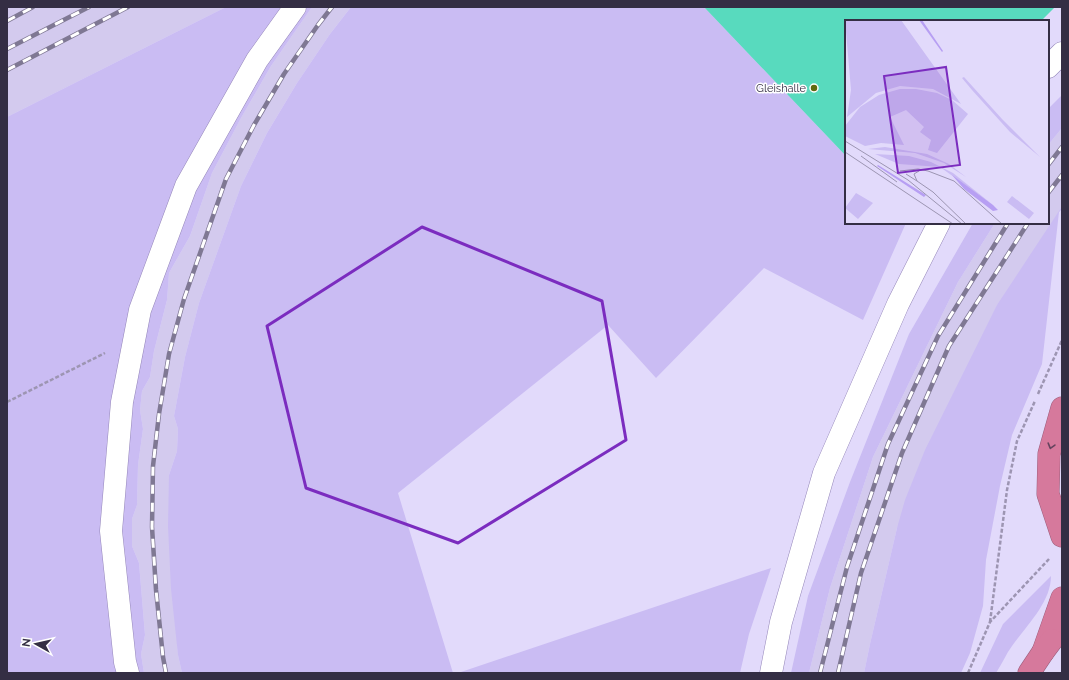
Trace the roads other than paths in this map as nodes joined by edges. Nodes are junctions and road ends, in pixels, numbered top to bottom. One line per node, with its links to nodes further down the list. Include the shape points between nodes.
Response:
1 (295, 7): 10 (lane, via 257,60 186,186 140,310 122,402 111,531)
2 (1062, 53): 3 (lane)
3 (1049, 66)
4 (938, 224): 11 (lane, via 898,304 824,473 781,622)
5 (1062, 408): 6 (highway, one-way to 6, via 1049,454 1048,494)
6 (1062, 536)
7 (1062, 598): 9 (highway)
8 (1062, 628): 9 (highway)
9 (1043, 652): 12 (highway)
10 (128, 673)
11 (771, 673)
12 (1029, 673)

